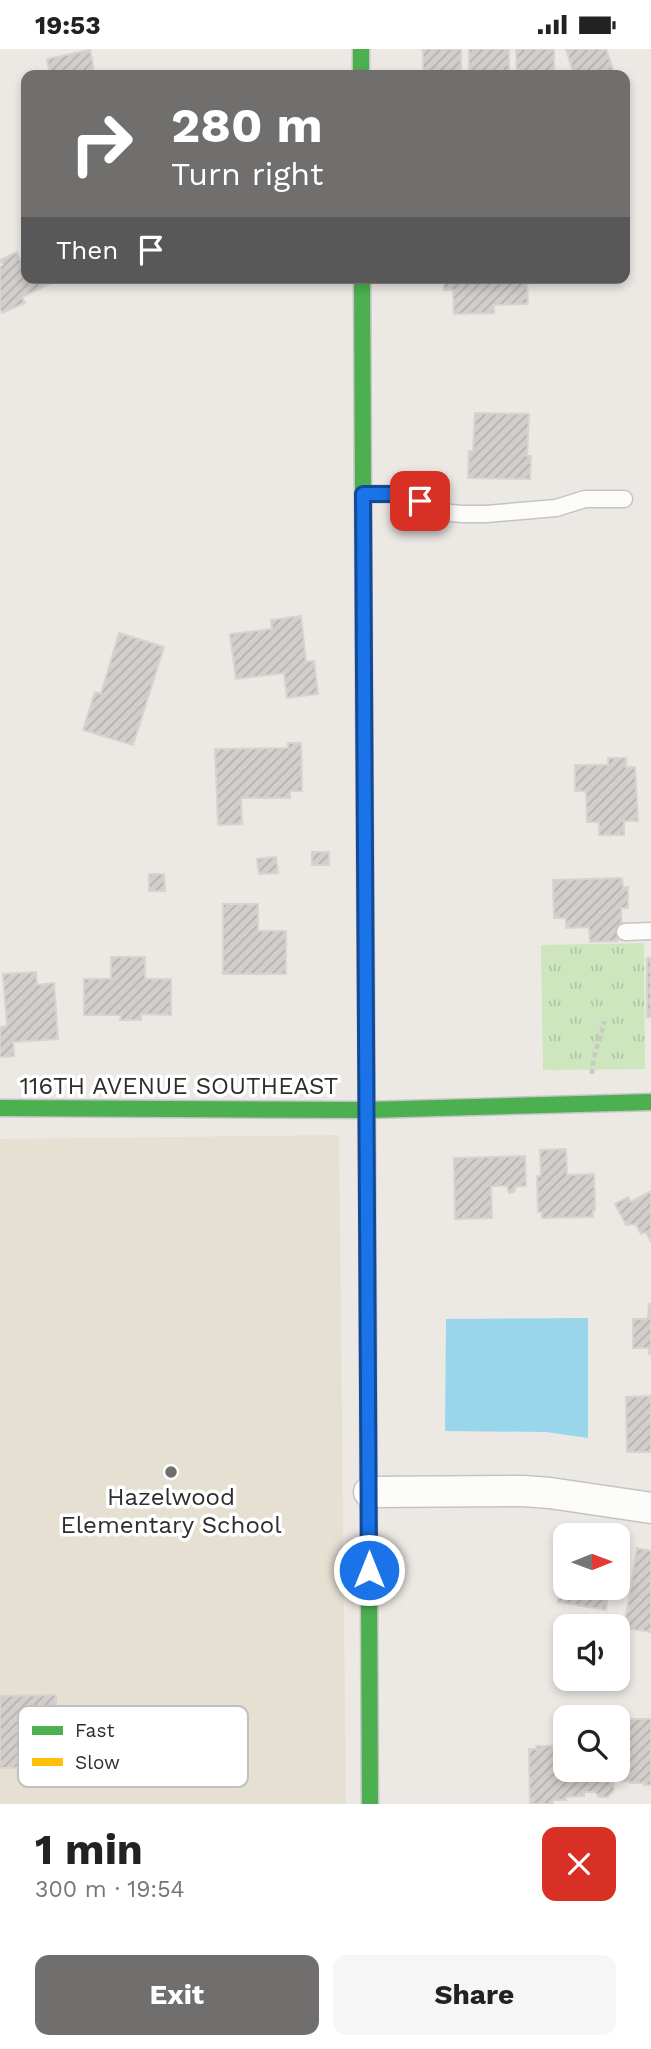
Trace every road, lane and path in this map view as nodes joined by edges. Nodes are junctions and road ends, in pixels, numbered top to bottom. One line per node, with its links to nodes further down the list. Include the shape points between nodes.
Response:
1 (361, 49): 2 (street)
2 (361, 70)
3 (362, 284): 4 (street)
4 (363, 494): 5 (lane, via 401,494 463,515 556,508 585,499); 12 (street)
5 (624, 499)
6 (651, 931): 7 (lane)
7 (625, 932)
8 (604, 1021): 10 (path, via 592,1061)
9 (651, 1102): 10 (street, 116TH AVENUE SOUTHEAST)
10 (592, 1104): 12 (street, 116TH AVENUE SOUTHEAST)
11 (0, 1108): 12 (street, 116TH AVENUE SOUTHEAST)
12 (367, 1109): 13 (street)
13 (369, 1492): 14 (street, via 523,1491); 15 (street)
14 (651, 1508)
15 (370, 1804)

